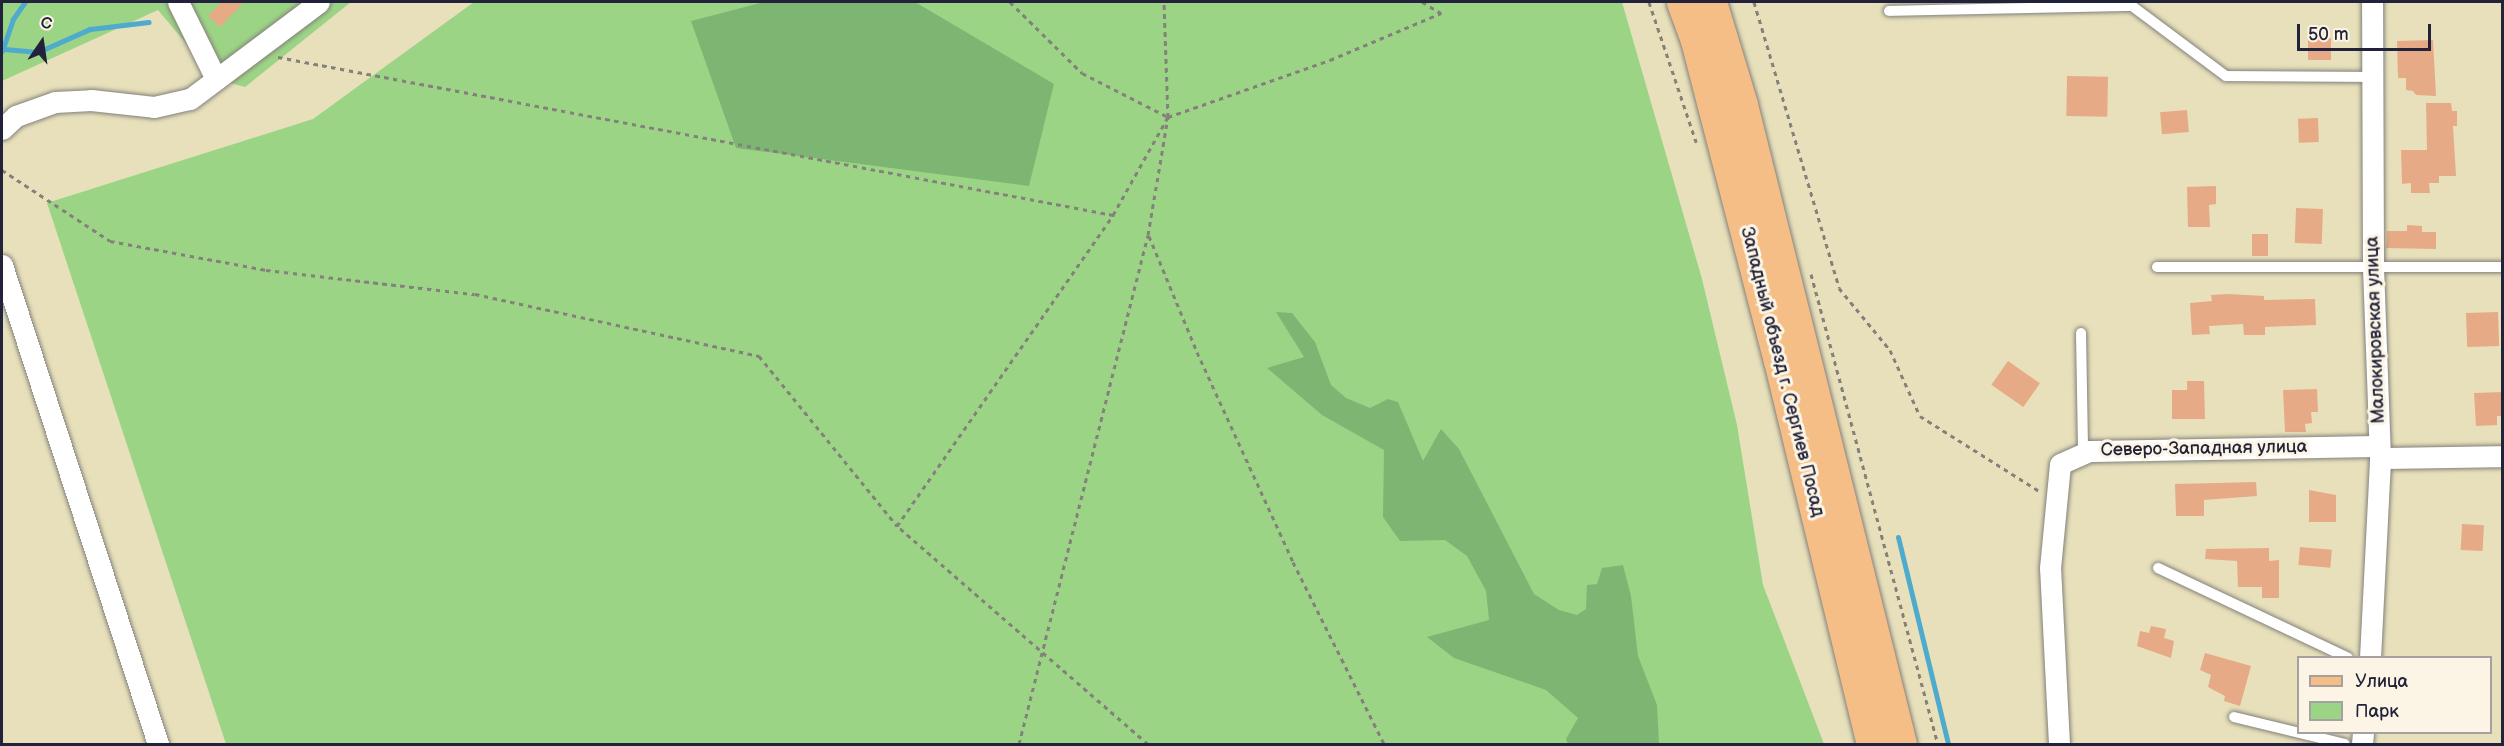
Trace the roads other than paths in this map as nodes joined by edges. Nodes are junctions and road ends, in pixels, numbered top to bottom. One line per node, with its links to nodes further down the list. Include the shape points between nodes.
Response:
1 (178, 2): 8 (street)
2 (319, 2): 8 (street)
3 (1683, 2): 25 (main road, Западный объезд г. Сергиев Посад, via 1697,40 1778,349)
4 (1710, 2): 26 (main road, Западный объезд г. Сергиев Посад, via 1744,116)
5 (2372, 2): 7 (street, Малокировская улица)
6 (1889, 11): 7 (lane, via 2132,6 2226,76)
7 (2374, 77): 12 (street, Малокировская улица)
8 (216, 79): 9 (street, via 190,99 153,107 91,99 54,102 16,116)
9 (2, 129)
10 (2, 265): 24 (street)
11 (2157, 267): 12 (lane)
12 (2373, 267): 13 (lane); 15 (street, Малокировская улица)
13 (2502, 267)
14 (2081, 333): 16 (lane)
15 (2380, 452): 16 (street, Северо-Западная улица); 17 (street, Северо-Западная улица); 20 (street, Малокировская улица)
16 (2083, 453): 27 (street, Северо-Западная улица, via 2060,464 2050,568)
17 (2502, 456)
18 (2158, 568): 19 (lane)
19 (2346, 656)
20 (2370, 656)
21 (2234, 717): 22 (lane)
22 (2297, 732)
23 (2304, 734): 28 (lane)
24 (158, 744)
25 (1873, 744)
26 (1900, 744)
27 (2059, 744)
28 (2345, 744)

